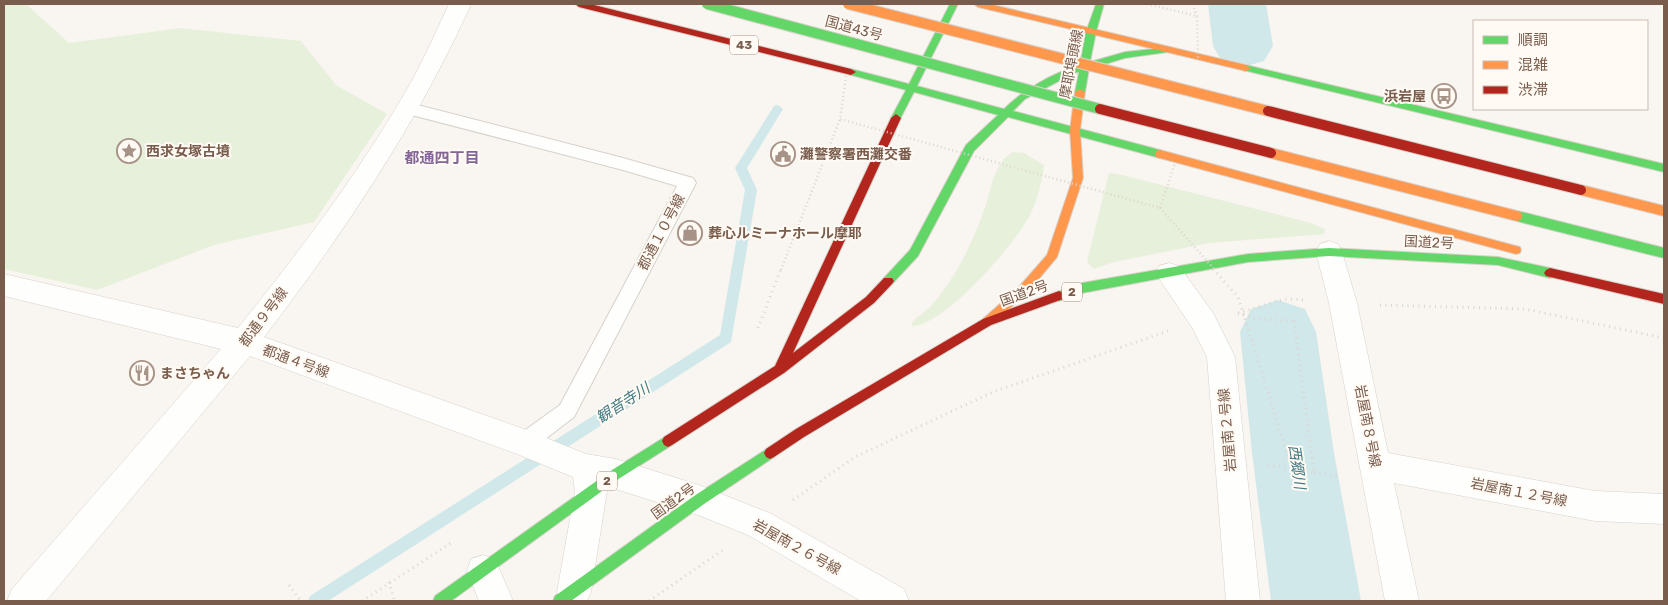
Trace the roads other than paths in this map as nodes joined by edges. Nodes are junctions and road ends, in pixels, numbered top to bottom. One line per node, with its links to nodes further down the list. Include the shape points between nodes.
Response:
1 (460, 4): 12 (street, 都通９号線, via 426,75)
2 (578, 4): 11 (main road, 43)
3 (707, 4): 19 (main road, 国道43号 / 43, bridge, via 994,82)
4 (848, 4): 16 (main road, 国道43号, bridge)
5 (954, 4): 11 (main road)
6 (978, 4): 8 (main road, 2)
7 (1100, 4): 8 (main road, 摩耶埠頭線)
8 (1091, 32): 9 (main road, 2); 10 (main road, 摩耶埠頭線)
9 (1168, 49): 10 (main road, 2, via 1125,55); 15 (main road, 2)
10 (1084, 66): 13 (main road, 2, via 1070,70 1022,97); 14 (main road, 摩耶埠頭線)
11 (910, 87): 13 (main road, 国道2号); 27 (main road)
12 (406, 108): 26 (street, 都通９号線, via 350,200); 28 (lane, 都通１０号線, via 623,164 687,184 567,410)
13 (1005, 112): 14 (main road, 国道2号); 27 (main road, 2, via 970,148 914,253 870,300)
14 (1075, 130): 18 (main road, 国道2号); 25 (main road, 摩耶埠頭線, via 1078,178 1052,257 1023,290)
15 (1664, 168)
16 (1664, 211)
17 (1329, 252): 21 (main road, 国道2号 / 2, via 1248,258); 24 (main road, 国道2号 / 2, via 1498,261); 29 (street, 岩屋南８号線, via 1343,303)
18 (1531, 254)
19 (1664, 254)
20 (1579, 267): 23 (main road)
21 (1168, 274): 25 (main road, 国道2号 / 2, via 1082,288); 39 (street, 岩屋南２号線, via 1203,322 1220,358)
22 (4, 285): 26 (street, 都通４号線)
23 (1664, 291)
24 (1664, 300)
25 (987, 322): 31 (main road, 国道2号 / 2, via 800,433)
26 (244, 342): 28 (street, 都通４号線); 35 (street, 都通９号線)
27 (780, 369): 30 (main road, 2)
28 (524, 443): 30 (street, 都通４号線)
29 (1375, 465): 32 (street, 岩屋南１２号線, via 1595,506); 40 (street, 岩屋南８号線)
30 (598, 478): 31 (street, 岩屋南２６号線); 33 (main road, 2); 34 (street)
31 (699, 500): 34 (main road, 国道2号 / 2); 38 (street, 岩屋南２６号線, via 759,524)
32 (1664, 509)
33 (484, 571): 36 (main road, 2); 37 (street)
34 (567, 596)
35 (24, 601)
36 (440, 601)
37 (496, 601)
38 (892, 601)
39 (1244, 601)
40 (1402, 601)

